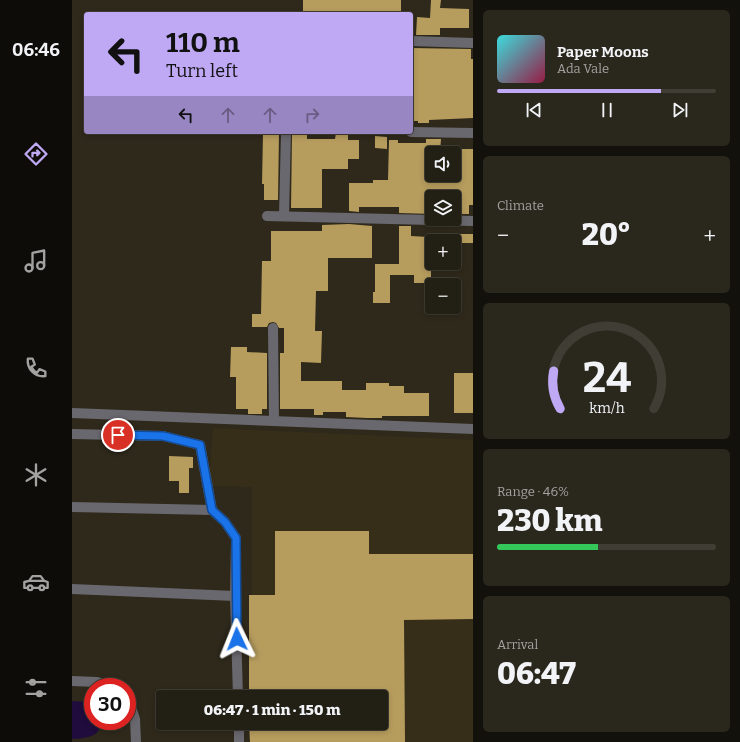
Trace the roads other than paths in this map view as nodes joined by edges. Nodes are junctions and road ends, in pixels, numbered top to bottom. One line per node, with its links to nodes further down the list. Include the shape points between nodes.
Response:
1 (413, 41): 2 (street)
2 (473, 43)
3 (413, 132): 4 (street)
4 (473, 133)
5 (286, 134): 7 (street)
6 (267, 216): 7 (street)
7 (284, 216): 8 (street)
8 (473, 221)
9 (273, 328): 11 (street)
10 (72, 413): 11 (street)
11 (274, 421): 12 (street)
12 (473, 429)
13 (72, 434): 15 (street, via 163,436 200,445)
14 (72, 507): 15 (street)
15 (212, 510): 17 (street, via 225,522 236,538)
16 (72, 590): 17 (street)
17 (235, 596): 20 (street)
18 (72, 681): 19 (street)
19 (84, 681)
20 (238, 690)
21 (136, 730): 23 (street)
22 (239, 730): 24 (street)
23 (136, 742)
24 (240, 742)

